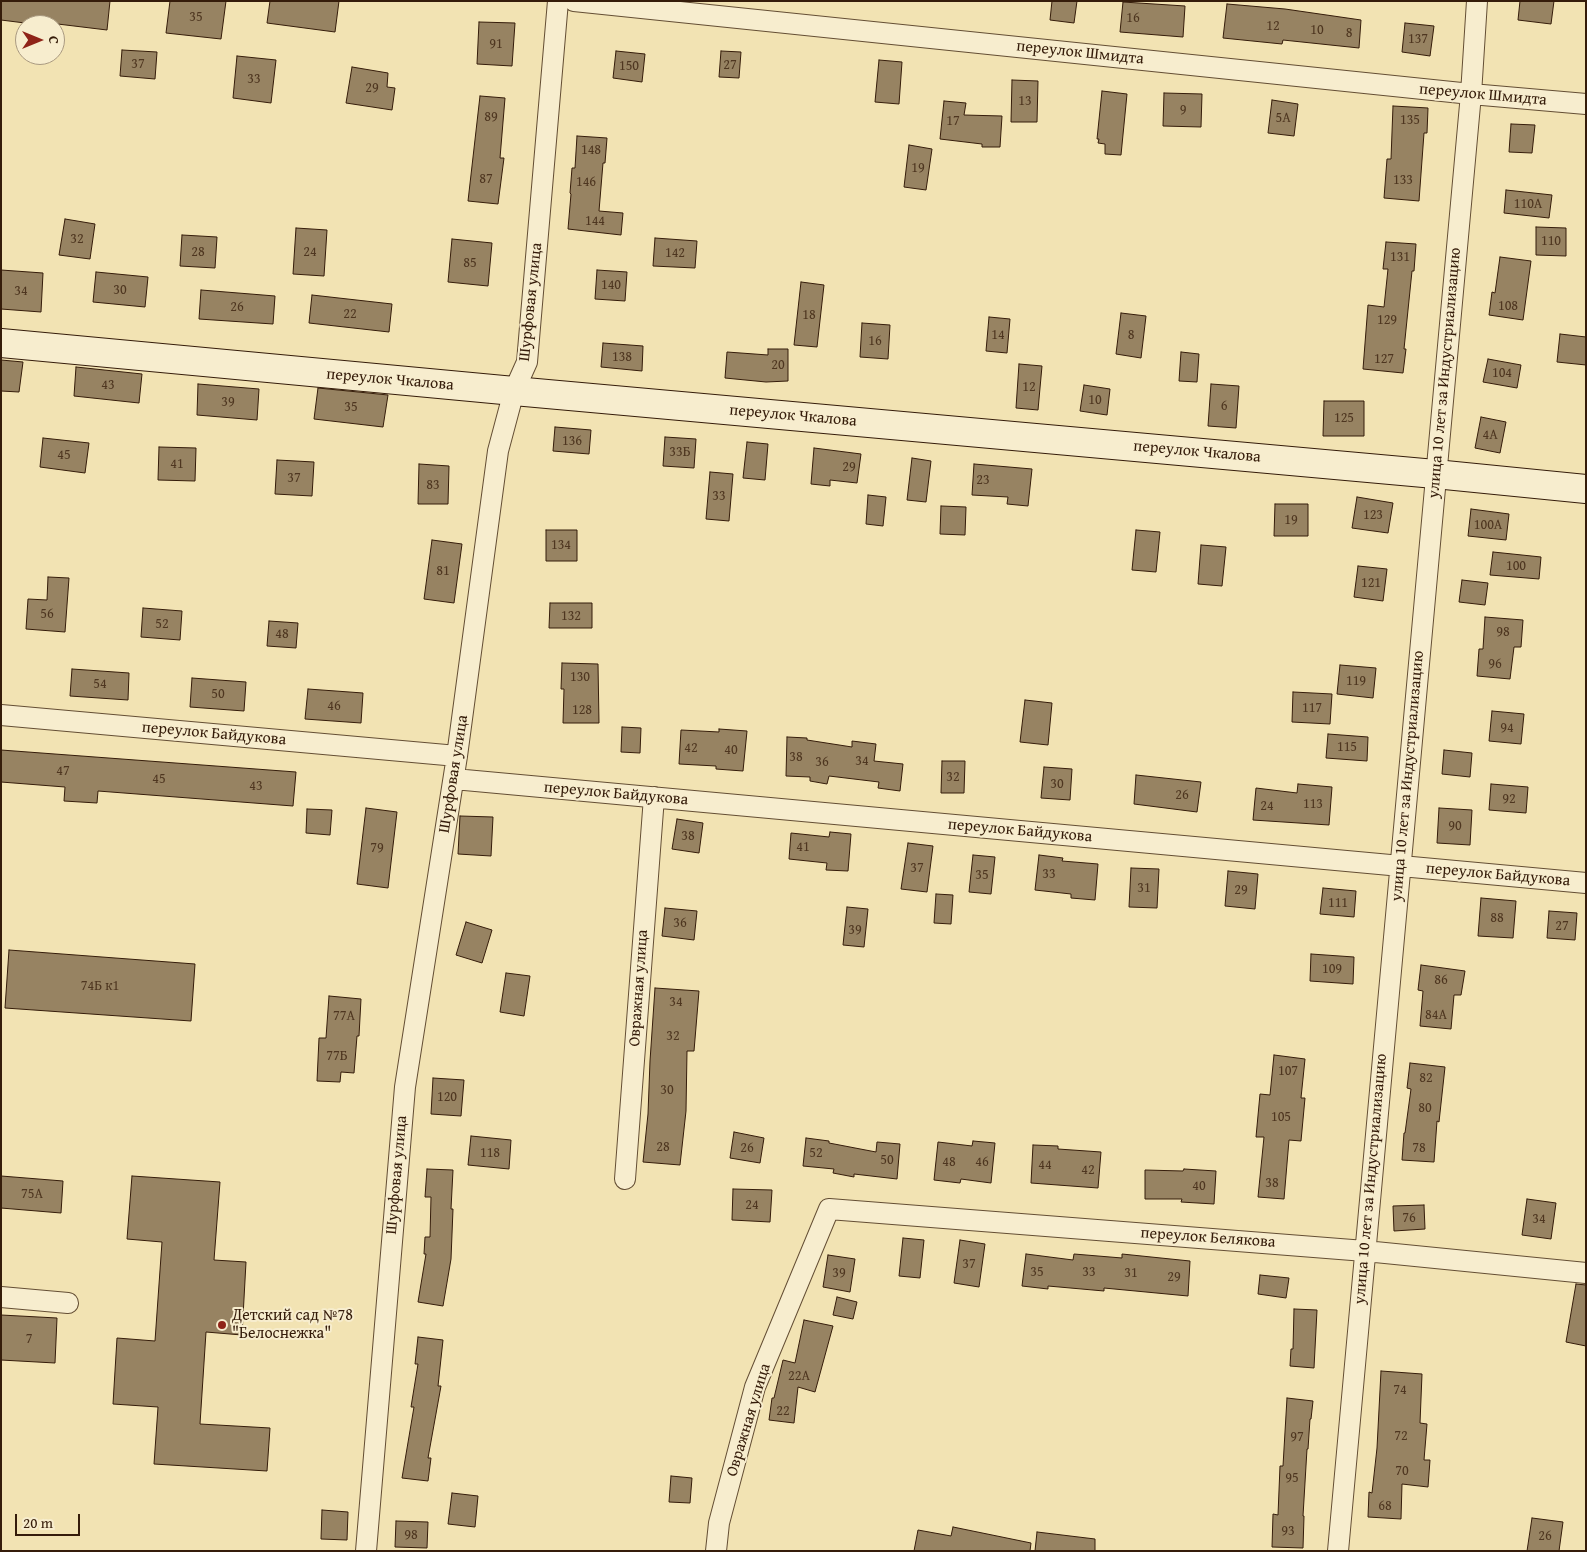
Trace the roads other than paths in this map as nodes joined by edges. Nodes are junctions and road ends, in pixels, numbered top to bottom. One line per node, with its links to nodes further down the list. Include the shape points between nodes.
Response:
1 (558, 1): 7 (street, Шурфовая улица, via 527,362)
2 (574, 1): 4 (street, переулок Шмидта)
3 (1477, 1): 4 (street, улица 10 лет за Индустриализацию)
4 (1471, 94): 5 (street, переулок Шмидта); 8 (street, улица 10 лет за Индустриализацию)
5 (1586, 104)
6 (1, 344): 7 (street, переулок Чкалова)
7 (514, 392): 8 (street, переулок Чкалова); 11 (street, Шурфовая улица, via 498,451)
8 (1435, 474): 9 (street, переулок Чкалова); 14 (street, улица 10 лет за Индустриализацию)
9 (1586, 489)
10 (1, 715): 11 (street, переулок Байдукова)
11 (457, 756): 12 (street, Шурфовая улица)
12 (454, 779): 13 (street, переулок Байдукова); 22 (street, Шурфовая улица, via 405,1086)
13 (654, 797): 14 (street, переулок Байдукова); 16 (street, Овражная улица)
14 (1400, 866): 15 (street, переулок Байдукова); 18 (street, улица 10 лет за Индустриализацию)
15 (1586, 883)
16 (625, 1179)
17 (829, 1209): 18 (street, переулок Белякова); 23 (street, Овражная улица, via 755,1387 718,1523)
18 (1365, 1251): 19 (street, переулок Белякова); 24 (street, улица 10 лет за Индустриализацию)
19 (1586, 1273)
20 (1, 1297): 21 (street)
21 (68, 1303)
22 (366, 1551)
23 (716, 1551)
24 (1338, 1551)

